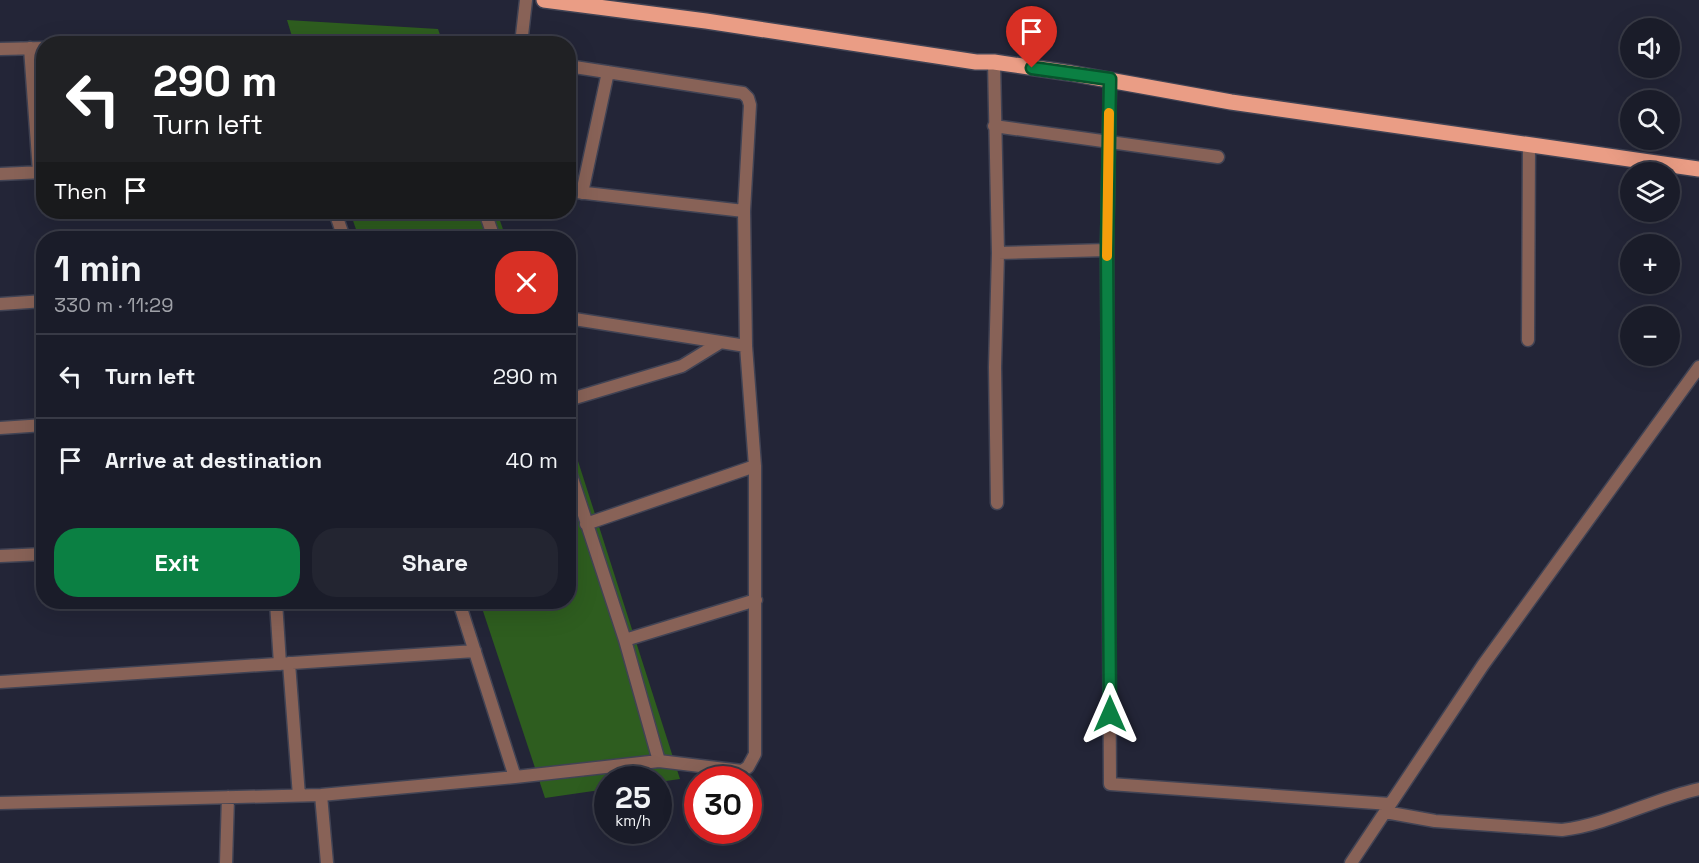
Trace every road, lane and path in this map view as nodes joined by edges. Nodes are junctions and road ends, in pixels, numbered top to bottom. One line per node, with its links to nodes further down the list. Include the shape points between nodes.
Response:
1 (526, 0): 3 (street)
2 (544, 0): 7 (main road)
3 (522, 36)
4 (30, 48): 5 (street); 6 (street); 11 (street)
5 (36, 48)
6 (0, 49)
7 (994, 62): 10 (main road); 12 (street)
8 (576, 67): 9 (street)
9 (608, 72): 20 (street); 21 (street, via 743,93 748,98)
10 (1110, 79): 13 (street); 14 (main road, via 1231,102)
11 (36, 116)
12 (994, 126): 13 (street); 23 (street)
13 (1109, 142): 15 (street); 22 (street)
14 (1528, 144): 16 (main road); 27 (street)
15 (1218, 157)
16 (1699, 169)
17 (36, 172): 18 (street)
18 (0, 174)
19 (576, 192): 20 (street)
20 (582, 193): 21 (street)
21 (744, 211): 29 (street)
22 (1107, 250): 23 (street); 54 (street, via 1110,784)
23 (998, 253): 36 (street, via 994,367)
24 (36, 302): 25 (street)
25 (0, 304)
26 (576, 319): 28 (street)
27 (1528, 340)
28 (721, 342): 29 (street); 31 (street, via 682,366)
29 (746, 346): 34 (street)
30 (1699, 367): 54 (street, via 1490,655)
31 (576, 398)
32 (36, 426): 33 (street)
33 (0, 428)
34 (755, 466): 37 (street); 40 (street)
35 (576, 492): 37 (street)
36 (997, 503)
37 (586, 524): 43 (street)
38 (36, 554): 39 (street)
39 (0, 556)
40 (756, 600): 43 (street); 47 (street, via 753,760 742,771)
41 (277, 609): 45 (street)
42 (461, 609): 44 (street)
43 (625, 640): 47 (street)
44 (475, 651): 45 (street); 48 (street)
45 (285, 663): 46 (street); 51 (street)
46 (0, 682)
47 (659, 761): 48 (street)
48 (515, 777): 50 (street)
49 (1699, 789): 54 (street, via 1662,798 1603,822 1562,830 1435,821)
50 (321, 795): 51 (street); 56 (street)
51 (299, 796): 52 (street)
52 (228, 797): 53 (street); 55 (street)
53 (0, 803)
54 (1387, 808): 57 (street)
55 (226, 863)
56 (327, 863)
57 (1351, 863)

